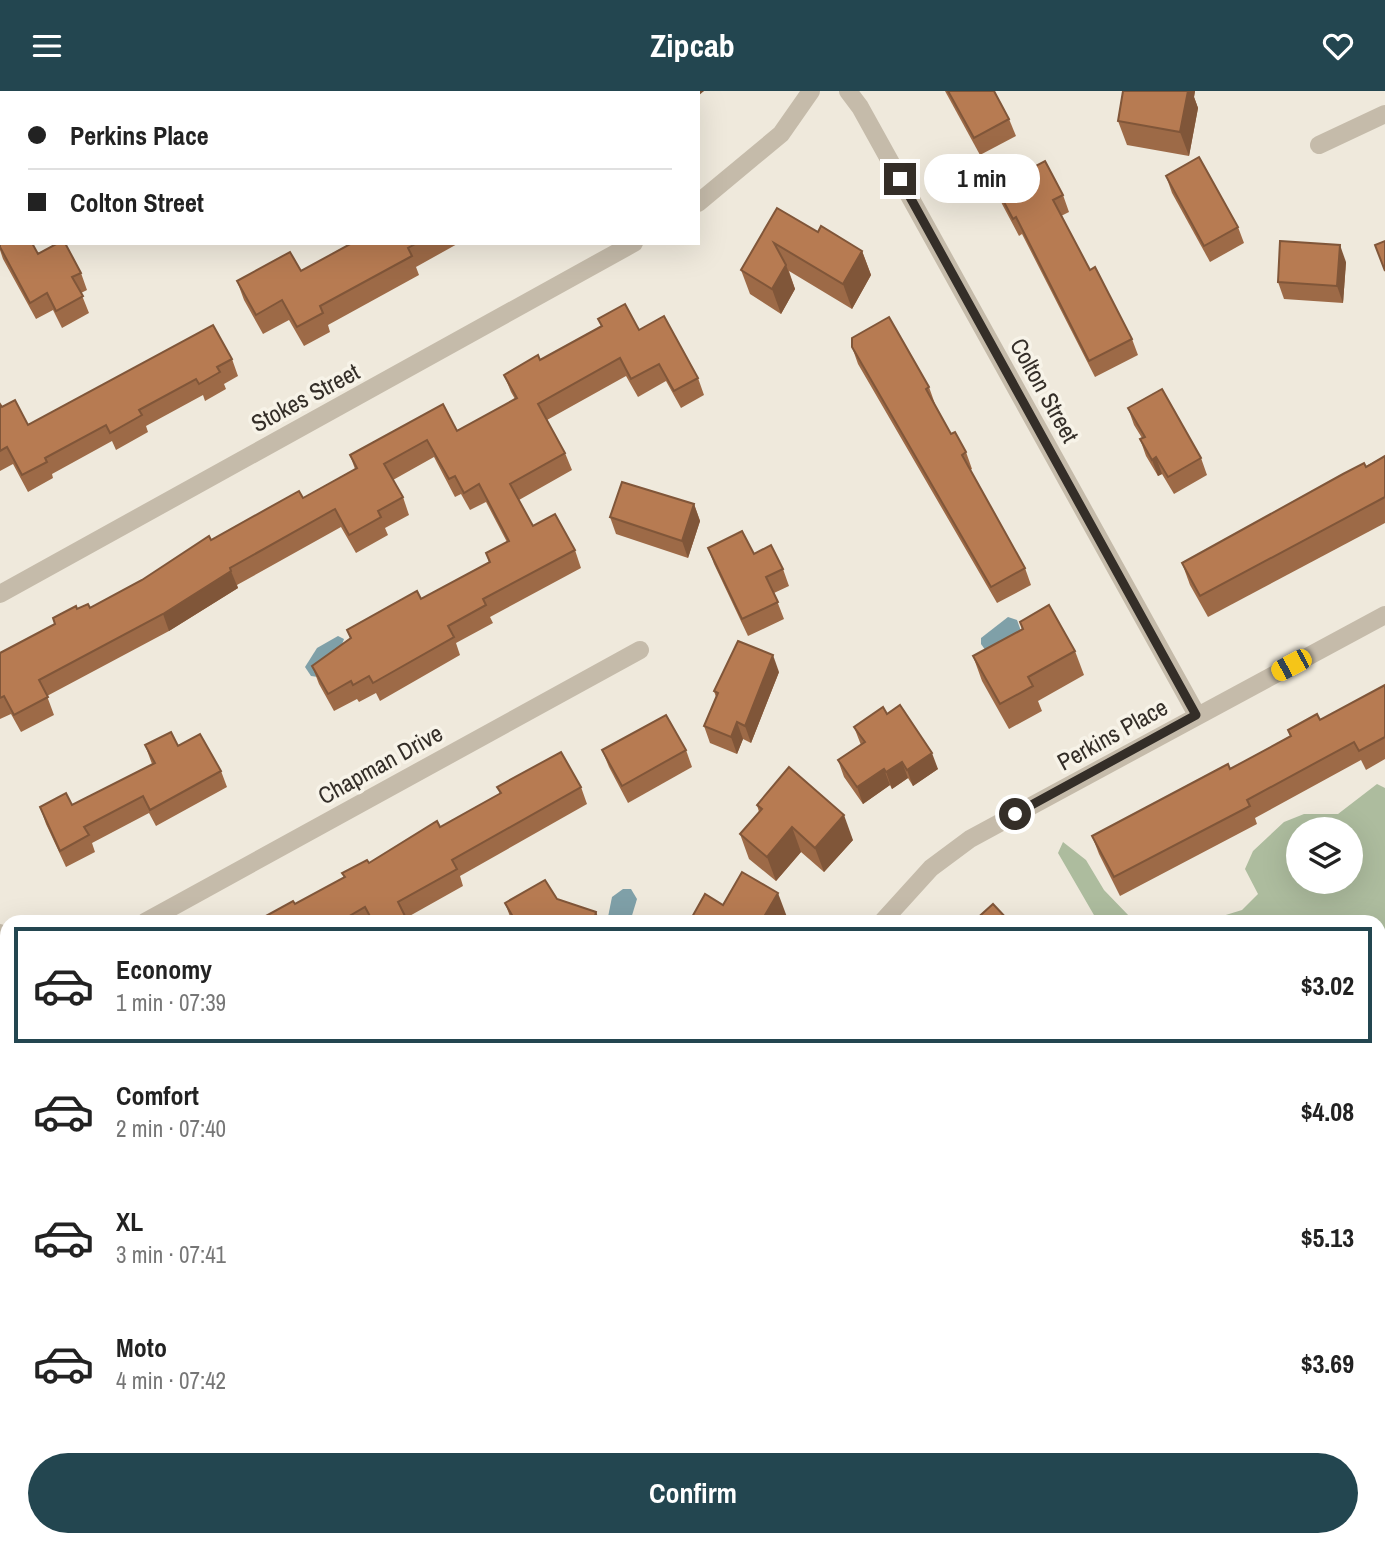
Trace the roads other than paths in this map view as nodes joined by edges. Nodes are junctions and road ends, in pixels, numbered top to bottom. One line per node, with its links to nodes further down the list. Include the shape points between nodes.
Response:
1 (811, 91): 5 (street, via 781,134)
2 (848, 91): 10 (street, Colton Street)
3 (1385, 114): 4 (street)
4 (1319, 145)
5 (700, 201)
6 (630, 245): 7 (street, Stokes Street)
7 (0, 594)
8 (1385, 615): 10 (street, Perkins Place)
9 (640, 650): 11 (street, Chapman Drive)
10 (1196, 715): 12 (street, Perkins Place, via 970,839 931,868)
11 (158, 915)
12 (887, 915)

